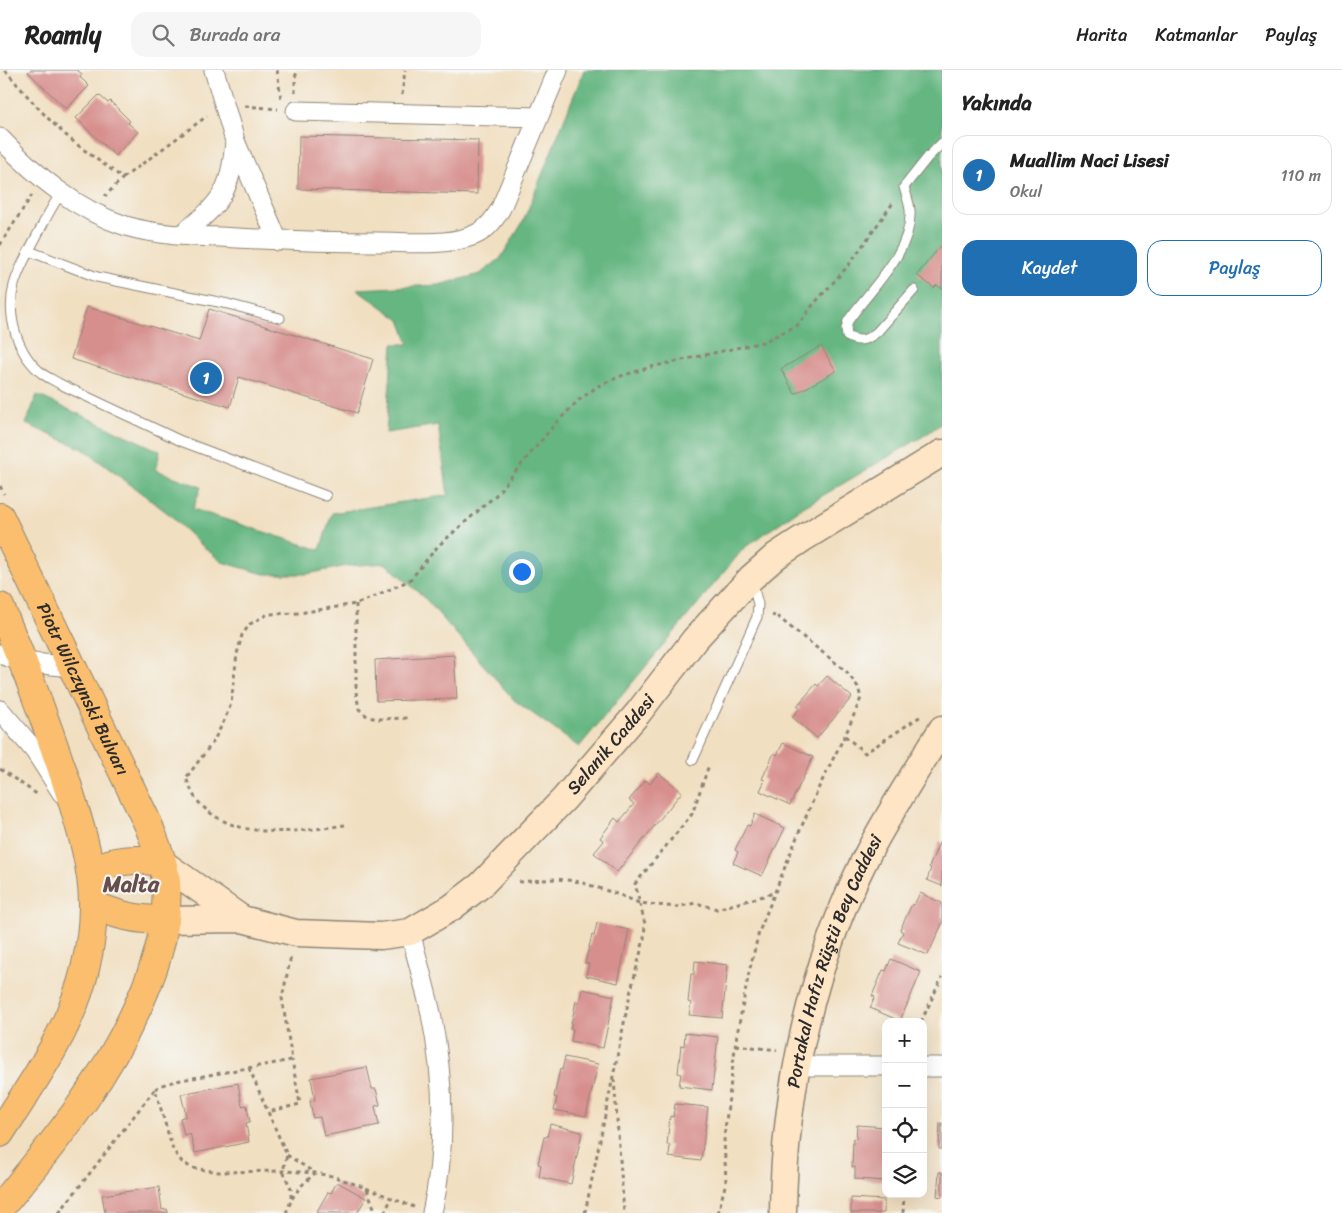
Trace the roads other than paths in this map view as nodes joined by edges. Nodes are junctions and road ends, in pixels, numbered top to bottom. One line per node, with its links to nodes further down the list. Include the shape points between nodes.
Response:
1 (214, 70): 6 (street)
2 (558, 70): 4 (street)
3 (296, 111): 4 (street)
4 (538, 117): 10 (street, via 502,208 482,232 453,241)
5 (0, 138): 8 (street)
6 (235, 141): 9 (street, via 230,178 224,192 215,206); 10 (street)
7 (942, 143): 12 (lane, via 904,187 910,210 906,235 884,276 848,322 847,336 861,341 870,337)
8 (61, 193): 9 (street, via 126,226); 11 (lane)
9 (181, 235): 10 (street)
10 (278, 240)
11 (29, 251): 13 (lane, via 97,277); 15 (lane, via 14,284 13,323 22,348 43,374 181,441)
12 (914, 290)
13 (280, 318)
14 (942, 453): 17 (main road, Selanik Caddesi, via 802,538)
15 (326, 496)
16 (0, 518): 20 (main road, Piotr Wilczynski Bulvarı)
17 (751, 578): 23 (lane, via 758,604 757,617); 30 (main road, Selanik Caddesi, via 695,639 644,706 564,799 481,884 451,908)
18 (0, 607): 19 (main road)
19 (12, 658): 20 (street); 24 (main road, via 52,738)
20 (71, 668): 25 (main road, Piotr Wilczynski Bulvarı, via 148,824)
21 (0, 710): 24 (street, via 34,751)
22 (934, 721): 31 (main road, Portakal Hafız Rüştü Bey Caddesi, via 851,889 816,980)
23 (693, 760)
24 (77, 816): 26 (main road)
25 (161, 862): 26 (main road, via 126,860); 28 (main road, Selanik Caddesi); 29 (main road, Piotr Wilczynski Bulvarı, via 166,881)
26 (90, 870): 27 (main road)
27 (93, 905): 29 (main road, via 125,917); 35 (main road, via 85,970 71,1012)
28 (242, 919): 29 (main road, Selanik Caddesi); 30 (main road, Selanik Caddesi, via 296,933 381,936)
29 (165, 920): 36 (main road, Piotr Wilczynski Bulvarı, via 152,973 109,1064 47,1152)
30 (410, 932): 37 (street, via 430,1010 440,1073 440,1166)
31 (798, 1059): 32 (street); 38 (main road, Portakal Hafız Rüştü Bey Caddesi, via 786,1149)
32 (882, 1066)
33 (927, 1066): 34 (street)
34 (942, 1067)
35 (0, 1133)
36 (0, 1208)
37 (425, 1211)
38 (783, 1213)

